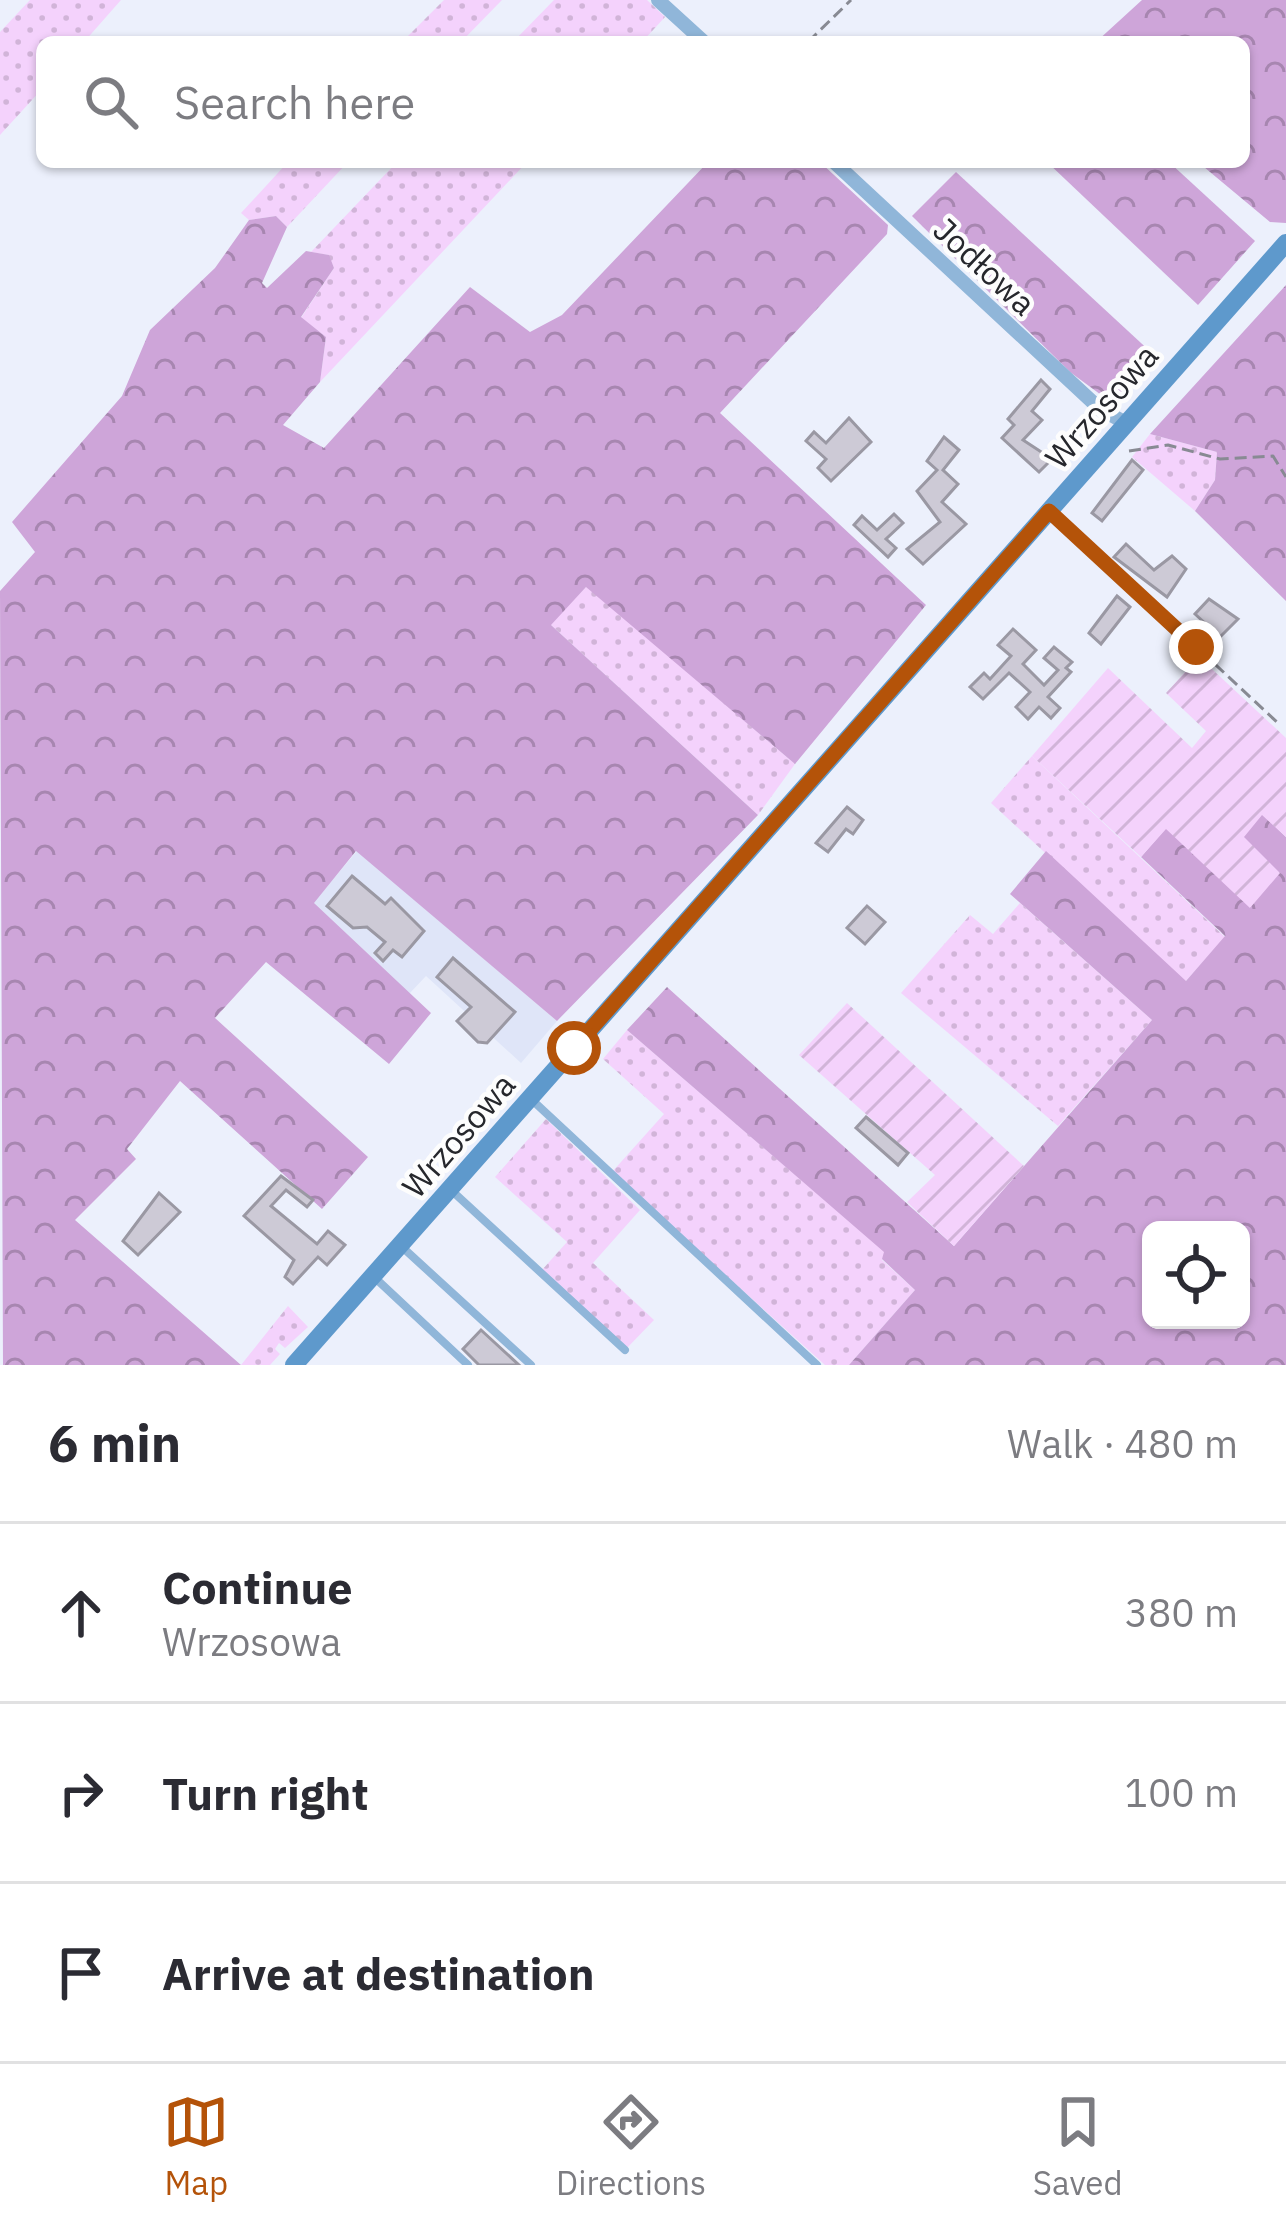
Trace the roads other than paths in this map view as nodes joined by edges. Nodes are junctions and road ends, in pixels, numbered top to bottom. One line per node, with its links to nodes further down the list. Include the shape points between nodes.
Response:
1 (658, 0): 2 (street)
2 (697, 36)
3 (840, 168): 5 (street, Jodłowa)
4 (1286, 243): 5 (main road, Wrzosowa)
5 (1120, 430): 6 (main road, Wrzosowa)
6 (1049, 511): 7 (lane); 8 (main road, Wrzosowa)
7 (1196, 647)
8 (530, 1098): 9 (main road, Wrzosowa); 16 (lane)
9 (450, 1189): 10 (main road, Wrzosowa); 12 (lane)
10 (400, 1245): 11 (main road, Wrzosowa); 15 (lane)
11 (373, 1276): 13 (main road, Wrzosowa); 14 (lane)
12 (625, 1350)
13 (294, 1365)
14 (467, 1365)
15 (531, 1365)
16 (817, 1365)

